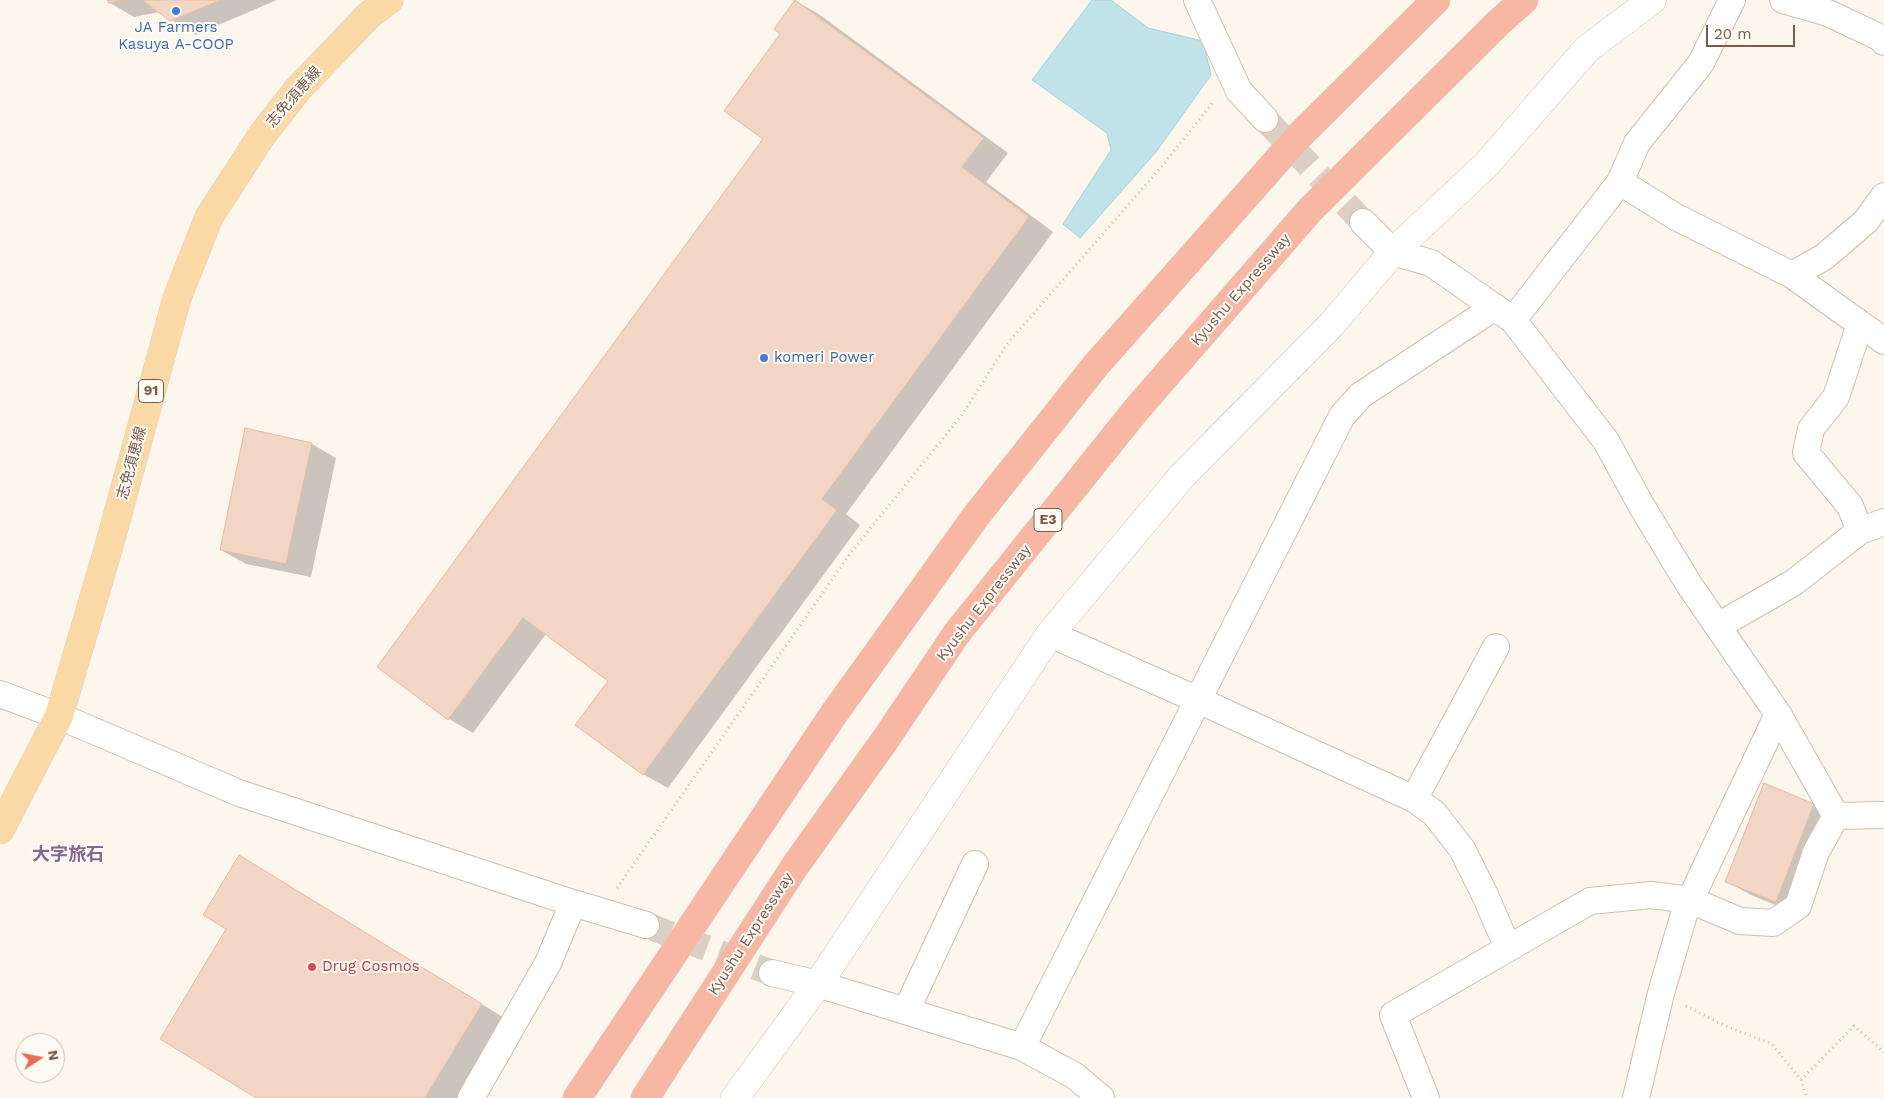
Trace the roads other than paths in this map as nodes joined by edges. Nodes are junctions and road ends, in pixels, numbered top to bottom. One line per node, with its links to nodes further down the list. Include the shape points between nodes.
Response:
1 (389, 0): 25 (main road, 志免須恵線 / 91, via 369,15 298,90 262,135 209,217 177,298 109,546)
2 (1197, 0): 9 (street, via 1239,91)
3 (1436, 0): 40 (highway, via 1299,136 1096,365 976,516 833,715)
4 (1524, 0): 41 (highway, Kyushu Expressway / E3, via 1310,210 1130,417 958,633 795,866)
5 (1652, 0): 13 (street, via 1587,48 1486,165)
6 (1732, 0): 10 (street, via 1701,63 1637,143)
7 (1783, 0): 8 (street, via 1828,13)
8 (1884, 42)
9 (1265, 119)
10 (1620, 182): 14 (street, via 1676,217); 15 (street)
11 (1884, 196): 14 (street, via 1866,221 1824,256)
12 (1363, 222): 13 (street)
13 (1393, 252): 15 (street, via 1431,264); 20 (street, via 1332,324 1183,475)
14 (1792, 275): 16 (street)
15 (1504, 314): 19 (street, via 1606,441 1688,583); 23 (street, via 1361,395 1342,416)
16 (1860, 324): 17 (street); 18 (street, via 1836,396 1812,429 1806,453 1850,506)
17 (1884, 341)
18 (1872, 526): 19 (street, via 1793,583)
19 (1718, 626): 24 (street)
20 (1050, 634): 23 (street); 36 (street)
21 (1496, 647): 26 (street)
22 (0, 694): 25 (street)
23 (1198, 700): 26 (street); 38 (street)
24 (1778, 714): 28 (street); 31 (street)
25 (58, 716): 29 (main road, 志免須恵線 / 91); 32 (street, via 239,793)
26 (1414, 799): 34 (street, via 1434,814 1462,849)
27 (1884, 815): 28 (street)
28 (1836, 816): 31 (street, via 1816,852 1798,906 1773,923 1740,921)
29 (0, 830)
30 (975, 864): 37 (street)
31 (1690, 900): 34 (street, via 1651,895 1590,900); 45 (street, via 1661,993)
32 (574, 903): 33 (street); 39 (street, via 548,963)
33 (646, 925)
34 (1508, 948): 44 (street, via 1393,1015)
35 (772, 973): 36 (street)
36 (818, 984): 37 (street); 42 (street)
37 (906, 1011): 38 (street)
38 (1022, 1047): 43 (street, via 1075,1076)
39 (471, 1098)
40 (577, 1098)
41 (645, 1098)
42 (735, 1098)
43 (1100, 1098)
44 (1426, 1098)
45 (1636, 1098)

